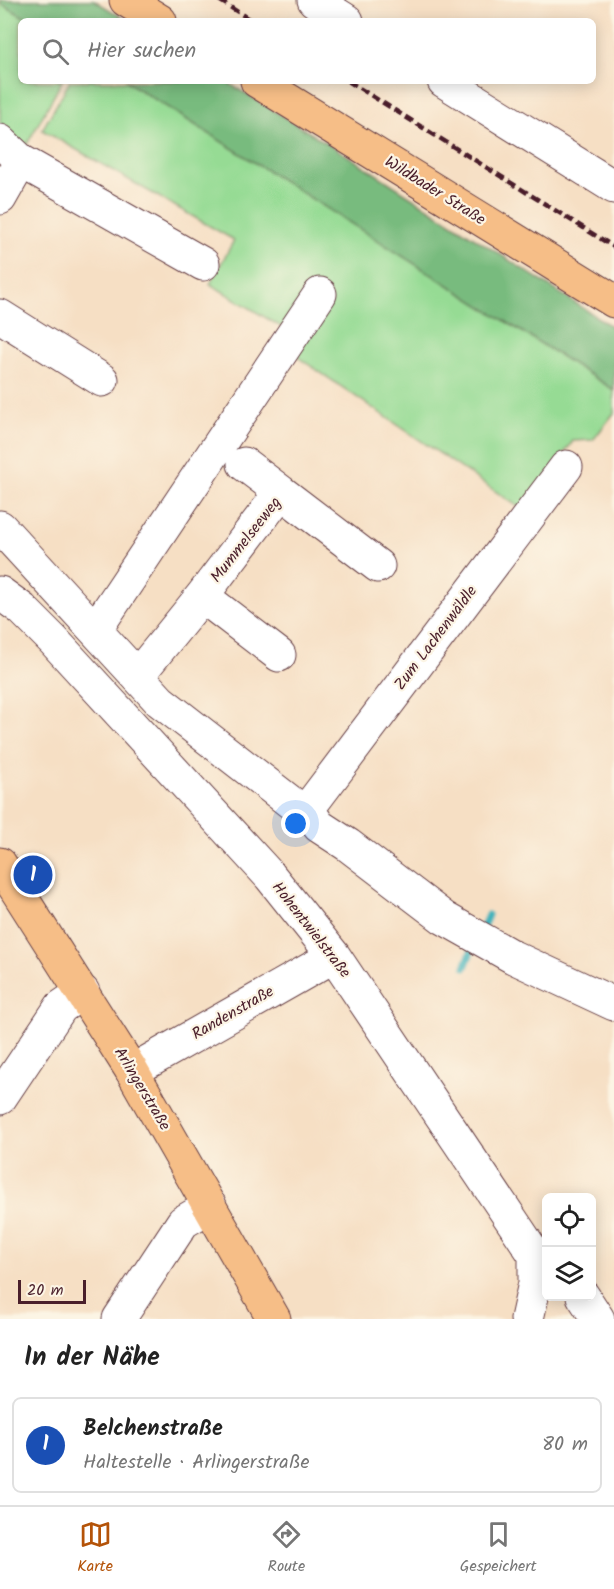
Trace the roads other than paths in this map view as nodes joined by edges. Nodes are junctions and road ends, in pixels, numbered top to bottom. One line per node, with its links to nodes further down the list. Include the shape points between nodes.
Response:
1 (126, 0): 3 (main road)
2 (314, 0): 4 (street)
3 (155, 18)
4 (342, 18)
5 (262, 84): 12 (main road, Wildbader Straße)
6 (449, 84): 8 (street)
7 (10, 151): 9 (street); 10 (street)
8 (614, 188)
9 (0, 198)
10 (203, 264)
11 (320, 294): 22 (street)
12 (614, 301)
13 (0, 316): 14 (street)
14 (102, 380)
15 (244, 464): 17 (street)
16 (566, 467): 25 (street, Zum Lachenwäldle)
17 (281, 492): 19 (street, Mummelseeweg); 21 (street, Mummelseeweg)
18 (0, 527): 22 (street)
19 (378, 566)
20 (0, 593): 27 (street, Hohentwielstraße, via 46,633 270,876)
21 (202, 596): 23 (street, Mummelseeweg); 24 (street, Mummelseeweg)
22 (95, 630): 24 (street)
23 (279, 655)
24 (137, 676): 25 (street, via 169,708 298,808)
25 (306, 807): 29 (street, via 319,826 444,918 513,957)
26 (0, 864): 28 (main road, Arlingerstraße)
27 (334, 956): 30 (street, Randenstraße); 33 (street, Hohentwielstraße)
28 (83, 992): 30 (main road, Arlingerstraße); 31 (street, via 61,1007)
29 (614, 1004)
30 (132, 1071): 32 (main road, Arlingerstraße)
31 (0, 1098)
32 (210, 1206): 35 (street, via 183,1222); 36 (main road, Arlingerstraße)
33 (541, 1256): 37 (street, Hohentwielstraße)
34 (586, 1301): 38 (street)
35 (119, 1319)
36 (274, 1319)
37 (527, 1319)
38 (598, 1319)

